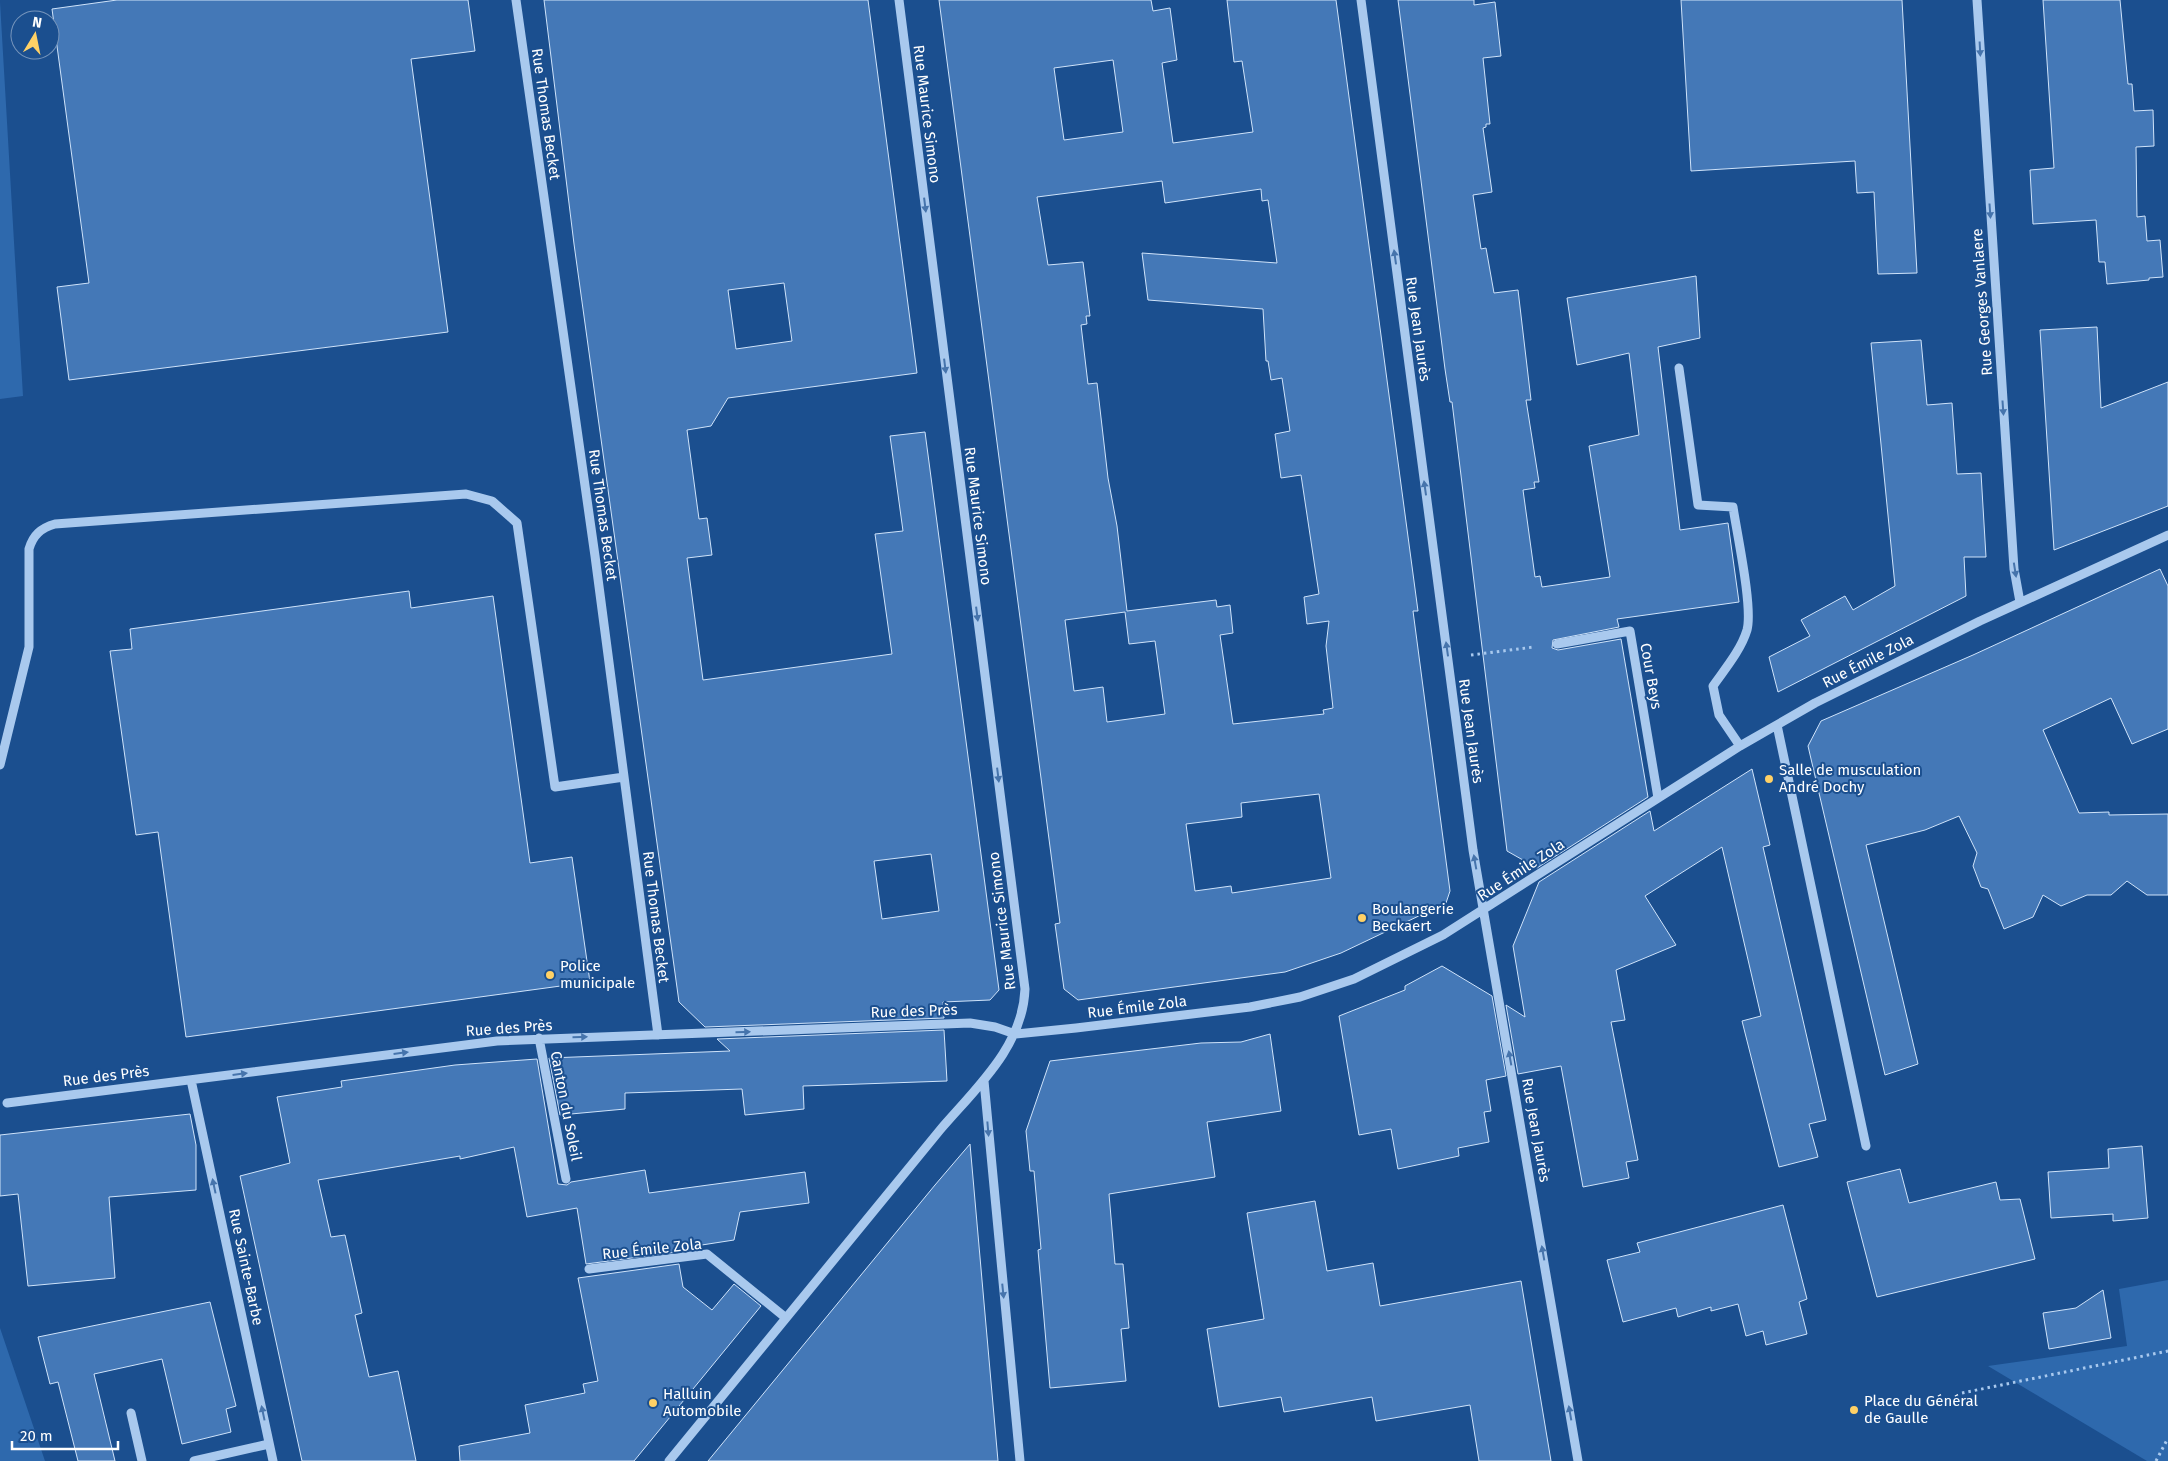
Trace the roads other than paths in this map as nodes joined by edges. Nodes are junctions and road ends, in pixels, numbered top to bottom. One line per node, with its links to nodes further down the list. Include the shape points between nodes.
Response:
1 (516, 0): 12 (street, Rue Thomas Becket)
2 (899, 0): 15 (street, Rue Maurice Simono, one-way to 15, via 1025,989 1023,1009)
3 (1361, 0): 14 (street, Rue Jean Jaurès, one-way to 3, via 1473,850)
4 (1977, 0): 7 (street, Rue Georges Vanlaere, one-way to 7, via 2014,569)
5 (1679, 368): 10 (street, via 1698,505 1733,507 1747,601 1747,629 1714,686 1719,715)
6 (2168, 535): 7 (street, Rue Émile Zola)
7 (2020, 602): 9 (street, Rue Émile Zola, via 1854,682)
8 (1557, 644): 13 (street, Cour Beys, via 1630,631)
9 (1777, 725): 10 (street, Rue Émile Zola); 21 (street)
10 (1740, 746): 13 (street, Rue Émile Zola)
11 (0, 766): 12 (street, via 29,647 29,549 40,530 55,524 466,494 492,500 516,524 555,787)
12 (624, 778): 16 (street, Rue Thomas Becket)
13 (1658, 798): 14 (street, Rue Émile Zola)
14 (1484, 910): 15 (street, Rue Émile Zola, via 1383,966 1300,997 1250,1007); 32 (street, Rue Jean Jaurès, one-way to 14)
15 (1014, 1034): 16 (street, Rue des Près, one-way to 15, via 970,1023); 19 (street)
16 (658, 1035): 17 (street, Rue des Près, one-way to 16)
17 (539, 1038): 18 (street, Rue des Près, one-way to 17); 22 (street, Canton du Soleil)
18 (192, 1080): 20 (street, Rue des Près); 26 (street, Rue Sainte-Barbe, one-way to 18)
19 (984, 1081): 24 (street); 31 (street, one-way to 31)
20 (7, 1102)
21 (1866, 1146)
22 (566, 1179)
23 (589, 1269): 24 (street, Rue Émile Zola, via 707,1254)
24 (786, 1318): 30 (street)
25 (131, 1413): 27 (street)
26 (269, 1444): 28 (street); 29 (street, Rue Sainte-Barbe)
27 (142, 1461)
28 (194, 1461)
29 (273, 1461)
30 (669, 1461)
31 (1020, 1461)
32 (1578, 1461)

